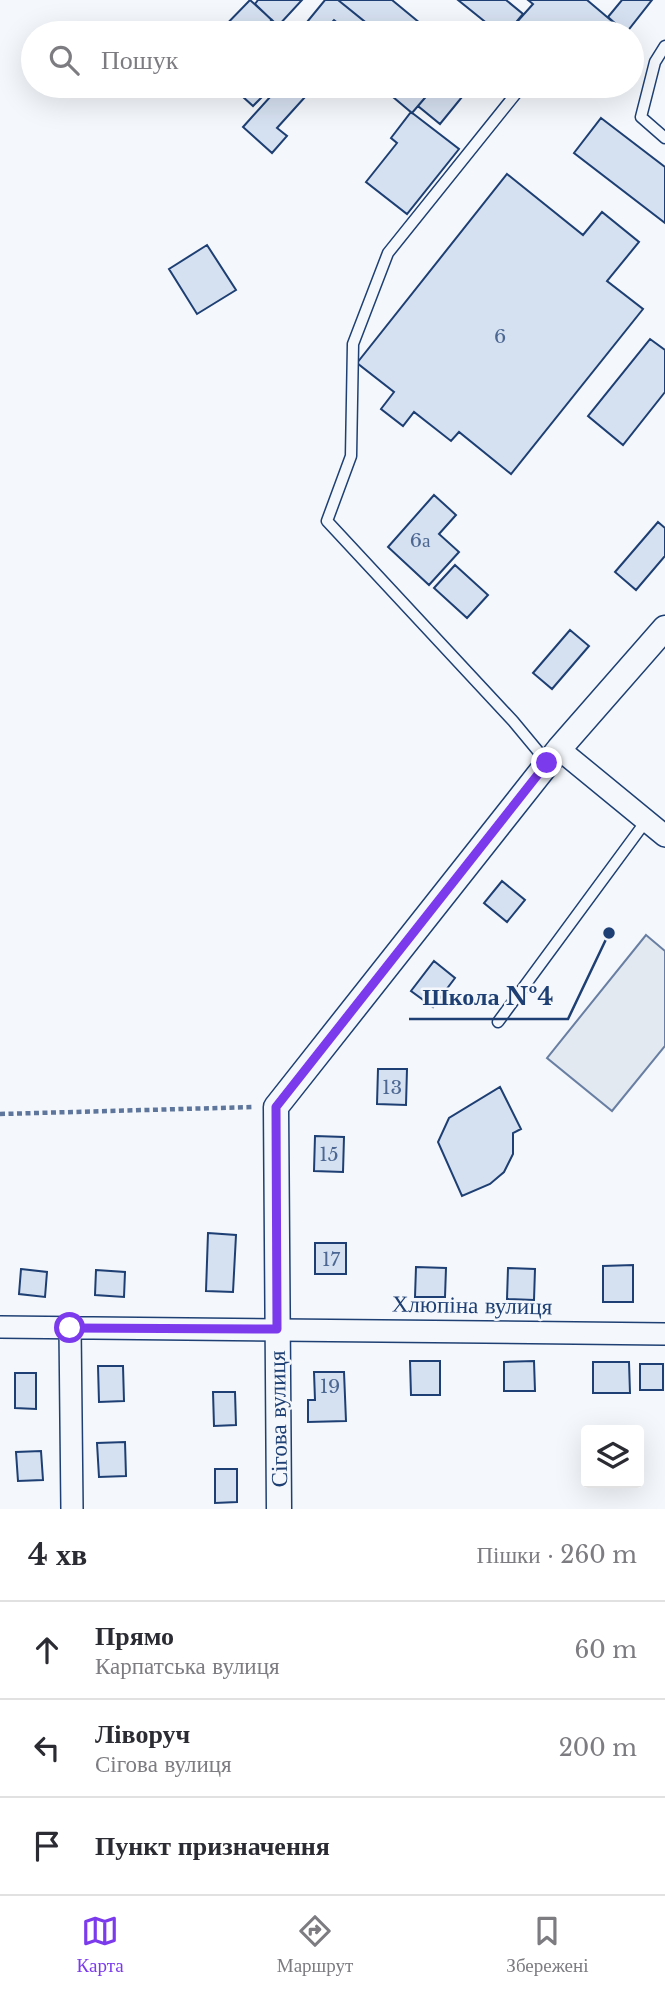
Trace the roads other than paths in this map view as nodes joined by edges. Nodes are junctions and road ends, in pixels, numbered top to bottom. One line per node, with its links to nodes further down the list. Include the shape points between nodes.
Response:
1 (665, 46): 3 (lane, via 655,62 641,117)
2 (512, 98): 5 (lane, via 388,253 353,344 351,456 327,521 513,721)
3 (665, 138)
4 (665, 628): 5 (street)
5 (553, 756): 6 (street); 11 (street, Сігова вулиця, via 276,1107)
6 (646, 821): 7 (street); 8 (lane)
7 (665, 836)
8 (498, 1022)
9 (0, 1327): 10 (street, Хлюпіна вулиця)
10 (70, 1328): 11 (street, Хлюпіна вулиця); 13 (street)
11 (277, 1329): 12 (street, Хлюпіна вулиця); 14 (street, Сігова вулиця)
12 (665, 1334)
13 (72, 1509)
14 (279, 1509)

